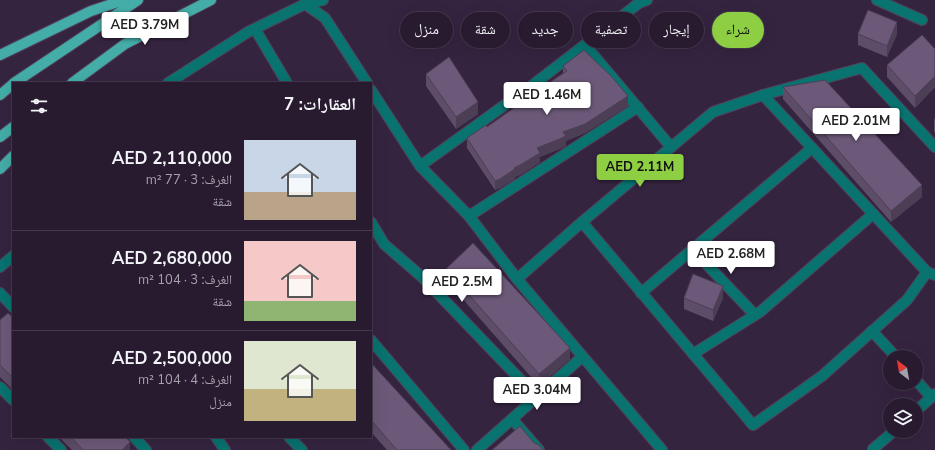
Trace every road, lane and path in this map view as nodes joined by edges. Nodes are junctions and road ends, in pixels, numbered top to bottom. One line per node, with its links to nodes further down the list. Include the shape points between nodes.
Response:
1 (124, 0): 13 (main road, via 91,11)
2 (138, 0): 14 (main road)
3 (211, 0): 15 (main road, via 125,44)
4 (323, 0): 7 (street)
5 (647, 0): 8 (street)
6 (876, 0): 9 (street)
7 (305, 4): 10 (street); 18 (street, via 325,18)
8 (627, 12)
9 (922, 20)
10 (255, 29): 16 (street); 17 (street)
11 (581, 48): 30 (street)
12 (588, 48): 23 (street)
13 (0, 55)
14 (15, 82)
15 (73, 82)
16 (170, 82)
17 (286, 82)
18 (366, 82)
19 (12, 84): 21 (main road)
20 (372, 92): 30 (street)
21 (0, 95)
22 (763, 95): 26 (street, via 713,112); 27 (street, via 862,68); 28 (street)
23 (638, 107): 26 (street); 33 (street)
24 (12, 128): 25 (main road)
25 (0, 138)
26 (670, 147): 34 (street)
27 (935, 147)
28 (812, 148): 32 (street); 36 (street)
29 (12, 157): 31 (main road)
30 (420, 166): 33 (street)
31 (0, 169)
32 (873, 214): 39 (street); 44 (street)
33 (469, 216): 40 (street)
34 (582, 222): 40 (street); 41 (street)
35 (372, 224): 53 (street, via 384,244 422,277)
36 (692, 249): 41 (street); 44 (street)
37 (12, 257): 38 (street)
38 (0, 266)
39 (931, 274): 45 (street, via 907,300)
40 (516, 279): 49 (street)
41 (641, 292): 48 (street)
42 (0, 293): 43 (street)
43 (12, 306)
44 (755, 315): 48 (street)
45 (872, 331): 47 (street); 48 (street, via 822,376 753,425)
46 (372, 341): 66 (street)
47 (890, 350)
48 (693, 354)
49 (582, 357): 53 (street); 69 (street)
50 (0, 387): 54 (street)
51 (923, 387): 52 (street)
52 (933, 396): 55 (street)
53 (537, 397): 56 (street)
54 (12, 399)
55 (923, 405)
56 (512, 419): 67 (street); 68 (street)
57 (49, 438): 62 (street)
58 (135, 438): 63 (street)
59 (217, 438): 64 (street)
60 (290, 438): 65 (street)
61 (886, 438): 70 (street)
62 (61, 450)
63 (146, 450)
64 (225, 450)
65 (302, 450)
66 (464, 450)
67 (477, 450)
68 (539, 450)
69 (662, 450)
70 (874, 450)

